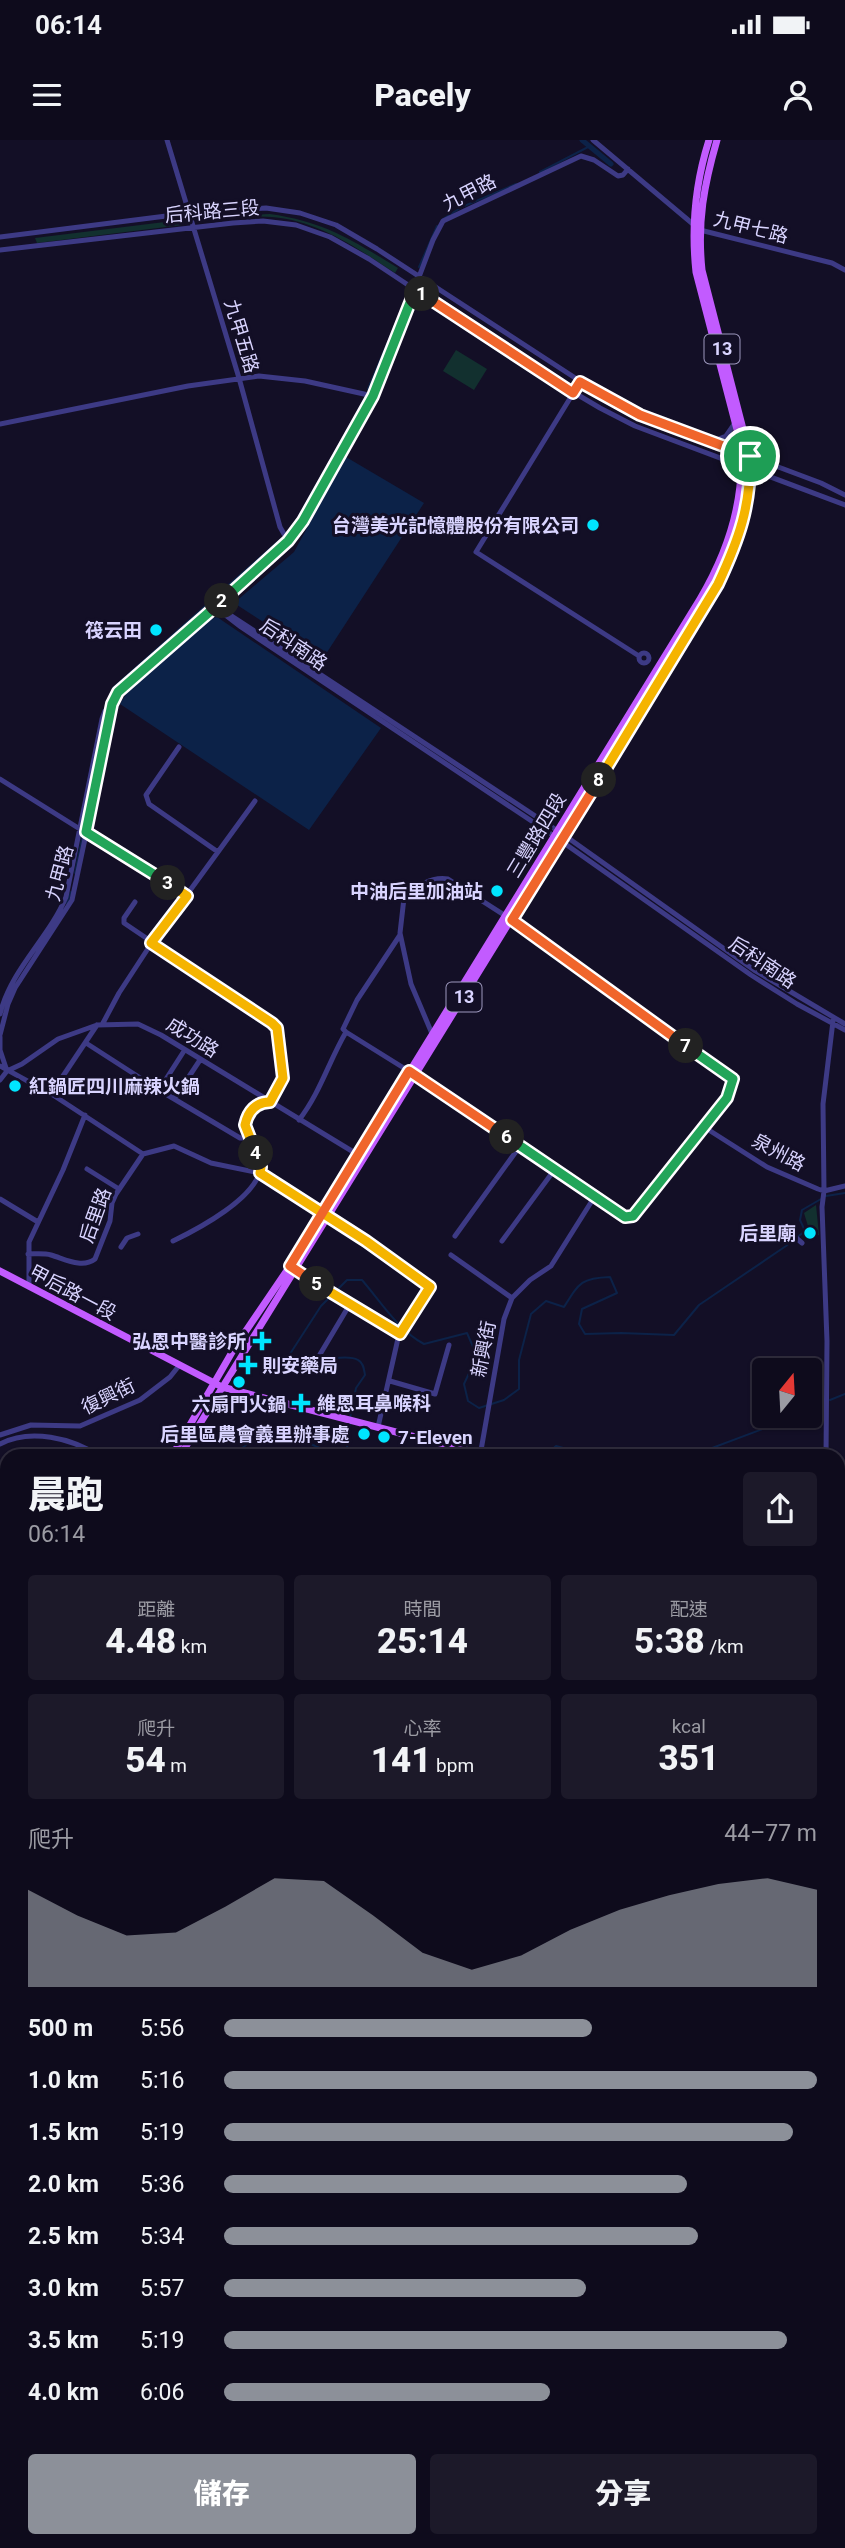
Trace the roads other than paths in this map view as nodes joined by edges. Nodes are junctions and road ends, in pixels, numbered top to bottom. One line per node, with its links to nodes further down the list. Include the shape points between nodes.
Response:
1 (167, 140): 6 (street, 九甲五路)
2 (709, 140): 7 (main road, 三豐路四段 / 13)
3 (717, 140): 9 (main road, 三豐路四段 / 13, via 702,196)
4 (594, 141): 5 (street, 九甲七路)
5 (628, 169): 7 (street, 九甲七路); 13 (street, 九甲路, via 618,176 581,156 450,217 433,240)
6 (190, 213): 8 (street, 九甲五路); 10 (street, 后科路三段); 13 (street, 后科路三段, via 266,208 300,213 336,225)
7 (692, 223): 9 (street, 九甲七路); 19 (main road, 三豐路四段 / 13, via 696,272)
8 (193, 228): 11 (street, 后科路三段); 14 (street, 后科路三段, via 263,221 296,225 330,237); 15 (street, 九甲五路)
9 (700, 230): 12 (street, 九甲七路); 22 (main road, 三豐路四段 / 13, via 702,270)
10 (0, 237)
11 (0, 250)
12 (845, 270)
13 (419, 278): 14 (street, 九甲路); 16 (street, 后科路三段)
14 (415, 290): 17 (street, 后科路三段); 18 (street, 九甲路)
15 (239, 379): 18 (street, via 259,376 305,381); 20 (street); 26 (street, 九甲五路, via 280,527)
16 (580, 382): 17 (street); 21 (street, 后科路三段, via 640,415)
17 (573, 393): 23 (street, 后科路三段, via 635,426); 28 (street, via 476,552 642,662 648,660)
18 (373, 396): 26 (street, 九甲路)
19 (735, 423): 21 (street, via 726,436); 22 (main road, 三豐路四段 / 13)
20 (0, 424)
21 (712, 442): 22 (street, 后科路三段)
22 (746, 454): 23 (main road, 三豐路四段 / 13); 24 (street, 后科路三段)
23 (746, 467): 25 (street, 后科路三段); 28 (main road, 三豐路四段 / 13, via 747,509 740,535 718,584)
24 (845, 495)
25 (845, 505)
26 (288, 541): 27 (street, 九甲路)
27 (215, 607): 32 (street, 九甲路, via 128,682 112,704); 33 (street, 后科南路)
28 (662, 669): 33 (main road, 三豐路四段 / 13)
29 (178, 747): 34 (street, via 146,795 149,804)
30 (0, 779): 32 (street)
31 (255, 801): 34 (street)
32 (83, 831): 35 (street); 40 (street, 九甲路, via 62,906 9,988); 46 (street, 九甲路, via 72,900 15,988)
33 (559, 835): 37 (main road, 三豐路四段 / 13); 41 (street, 后科南路, via 752,972)
34 (218, 852): 35 (street)
35 (187, 896): 39 (street)
36 (135, 902): 39 (street, via 124,923)
37 (509, 918): 38 (street, via 440,877 417,886 404,898); 47 (main road, 三豐路四段 / 13); 61 (street, via 733,1079 727,1098)
38 (400, 934): 45 (street, via 357,1000 343,1029); 47 (street, via 411,984)
39 (151, 943): 42 (street); 58 (street, via 277,1028 283,1078)
40 (0, 1014)
41 (833, 1021): 43 (street, 后科南路); 44 (street, 后科南路); 72 (street, via 823,1104)
42 (100, 1024): 48 (street); 49 (street, 成功路, via 138,1024); 52 (street, 成功路, via 58,1039)
43 (845, 1024)
44 (845, 1030)
45 (346, 1032): 53 (street); 60 (street, via 313,1102)
46 (0, 1036): 52 (street, 九甲路)
47 (434, 1037): 53 (main road, 三豐路四段 / 13)
48 (86, 1042): 55 (street); 56 (street)
49 (184, 1051): 50 (street, 成功路); 55 (street)
50 (200, 1060): 57 (street); 58 (street, 成功路)
51 (0, 1066): 52 (street)
52 (7, 1071): 54 (street, 成功路); 56 (street)
53 (412, 1073): 63 (street); 65 (main road, 三豐路四段 / 13)
54 (0, 1080)
55 (159, 1090): 57 (street)
56 (53, 1095): 59 (street)
57 (174, 1100): 62 (street, via 240,1138)
58 (270, 1102): 60 (street, 成功路); 62 (street, via 251,1109 245,1125)
59 (85, 1115): 64 (street); 75 (street)
60 (299, 1120): 65 (street, 成功路)
61 (704, 1127): 71 (street, via 633,1216 625,1217); 72 (street, 泉州路)
62 (251, 1138): 68 (street)
63 (520, 1146): 67 (street); 77 (street)
64 (143, 1154): 68 (street, via 174,1146 211,1163); 70 (street, 后里路)
65 (361, 1156): 74 (main road, 三豐路四段 / 13)
66 (87, 1169): 70 (street)
67 (555, 1170): 71 (street); 80 (street)
68 (260, 1173): 74 (street); 79 (street, via 226,1210)
69 (845, 1186): 72 (street)
70 (119, 1189): 83 (street, 后里路, via 90,1263)
71 (594, 1196): 88 (street, 新興街, via 551,1266)
72 (823, 1196): 104 (street)
73 (0, 1199): 75 (street)
74 (326, 1215): 85 (main road, 三豐路四段 / 13); 90 (street, via 429,1285)
75 (38, 1222): 83 (street)
76 (138, 1234): 82 (street, via 127,1238)
77 (455, 1236)
78 (794, 1236): 81 (street)
79 (173, 1241)
80 (502, 1241)
81 (802, 1243)
82 (121, 1247)
83 (28, 1254): 87 (street)
84 (451, 1255): 88 (street)
85 (293, 1268): 89 (street); 95 (main road, 三豐路四段 / 13)
86 (0, 1271): 87 (main road, 甲后路一段)
87 (29, 1287): 93 (main road, 甲后路一段)
88 (512, 1298): 103 (street, 新興街, via 504,1319)
89 (350, 1304): 90 (street); 92 (street)
90 (400, 1334): 94 (street)
91 (449, 1345): 94 (street, via 435,1394)
92 (319, 1356)
93 (178, 1367): 95 (main road, 甲后路一段); 97 (street, 復興街, via 140,1400 80,1426 31,1425)
94 (390, 1381): 96 (street)
95 (218, 1386): 96 (main road, 甲后路一段); 100 (main road, 13); 101 (main road, 13)
96 (378, 1427): 102 (main road, 甲后路一段)
97 (0, 1435)
98 (0, 1444): 99 (street, via 12,1437 41,1436)
99 (84, 1449)
100 (177, 1449)
101 (184, 1449)
102 (460, 1449)
103 (484, 1449)
104 (826, 1449)

